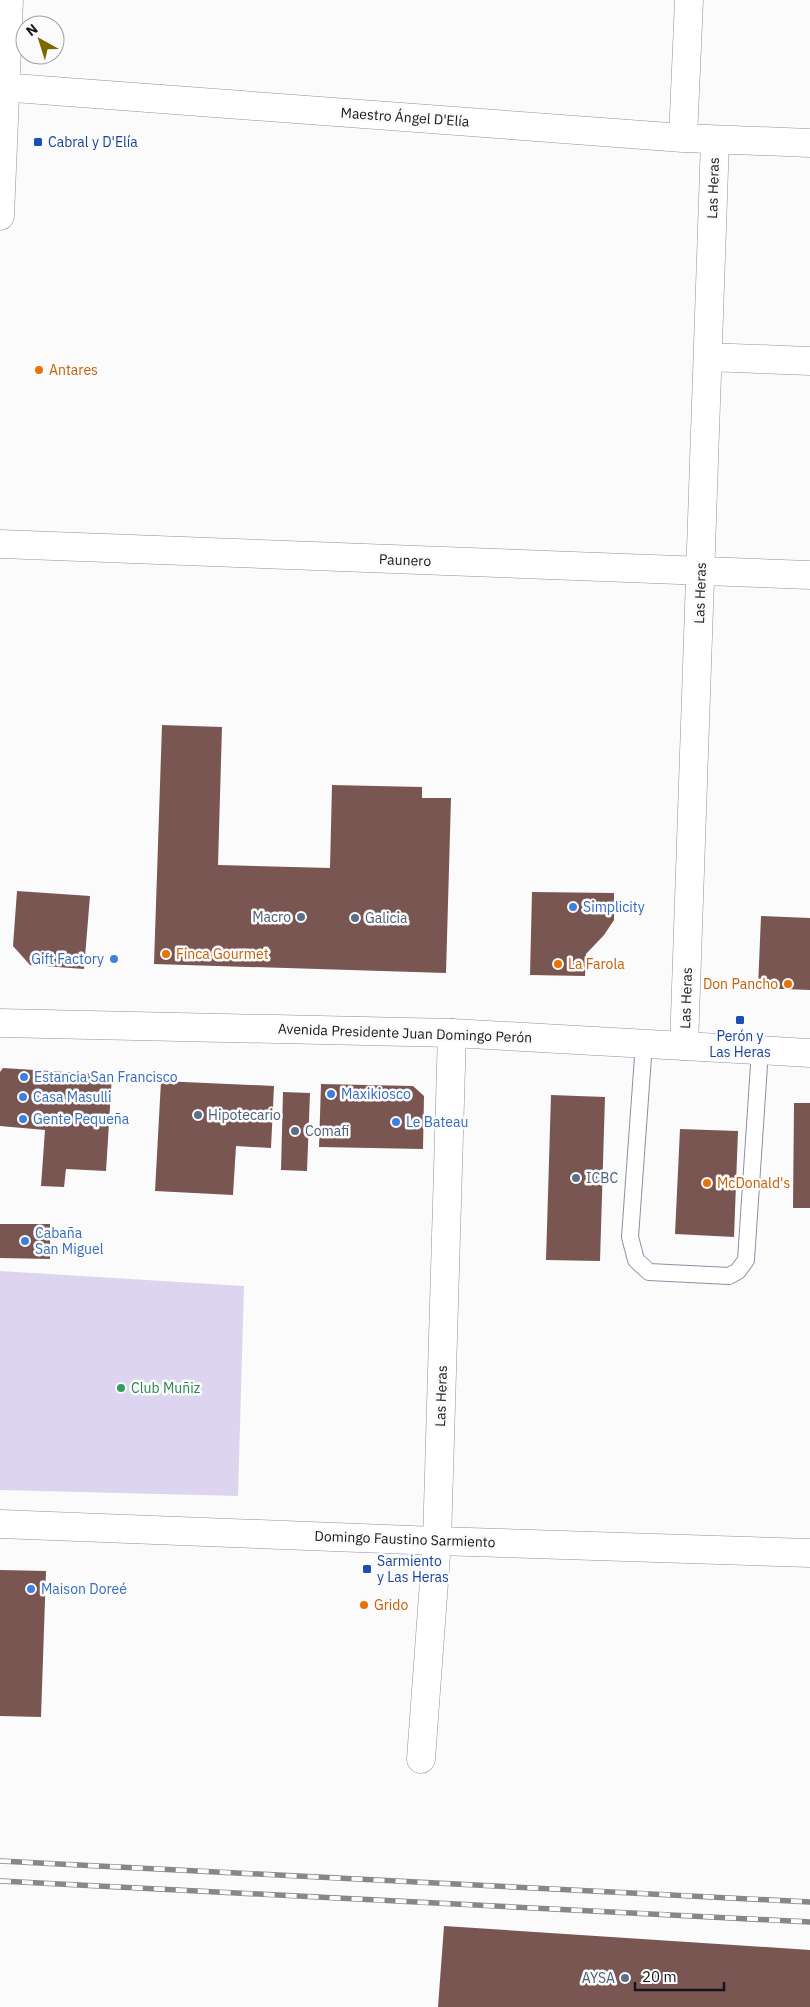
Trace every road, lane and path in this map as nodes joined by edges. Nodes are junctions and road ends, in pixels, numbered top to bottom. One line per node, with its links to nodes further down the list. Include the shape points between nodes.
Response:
1 (9, 0): 3 (street)
2 (689, 0): 4 (street)
3 (3, 87): 4 (street, Maestro Ángel D'Elía); 7 (street)
4 (683, 138): 5 (street, Maestro Ángel D'Elía)
5 (715, 140): 6 (street, Maestro Ángel D'Elía); 8 (street, Las Heras)
6 (810, 144)
7 (0, 216)
8 (708, 357): 9 (street); 11 (street, Las Heras)
9 (810, 361)
10 (0, 544): 11 (street, Paunero)
11 (701, 571): 12 (street, Paunero); 16 (street, Las Heras)
12 (810, 575)
13 (0, 1023): 14 (street, Avenida Presidente Juan Domingo Perón)
14 (452, 1033): 15 (street, Avenida Presidente Juan Domingo Perón); 20 (street, Las Heras)
15 (644, 1043): 16 (street, Avenida Presidente Juan Domingo Perón); 17 (lane, via 630,1237 636,1260 649,1272 729,1276 746,1260)
16 (684, 1046): 17 (street, Avenida Presidente Juan Domingo Perón)
17 (760, 1050): 18 (street, Avenida Presidente Juan Domingo Perón)
18 (810, 1053)
19 (0, 1524): 20 (street, Domingo Faustino Sarmiento)
20 (437, 1541): 21 (street, Domingo Faustino Sarmiento); 22 (street, Las Heras)
21 (810, 1553)
22 (421, 1759)

